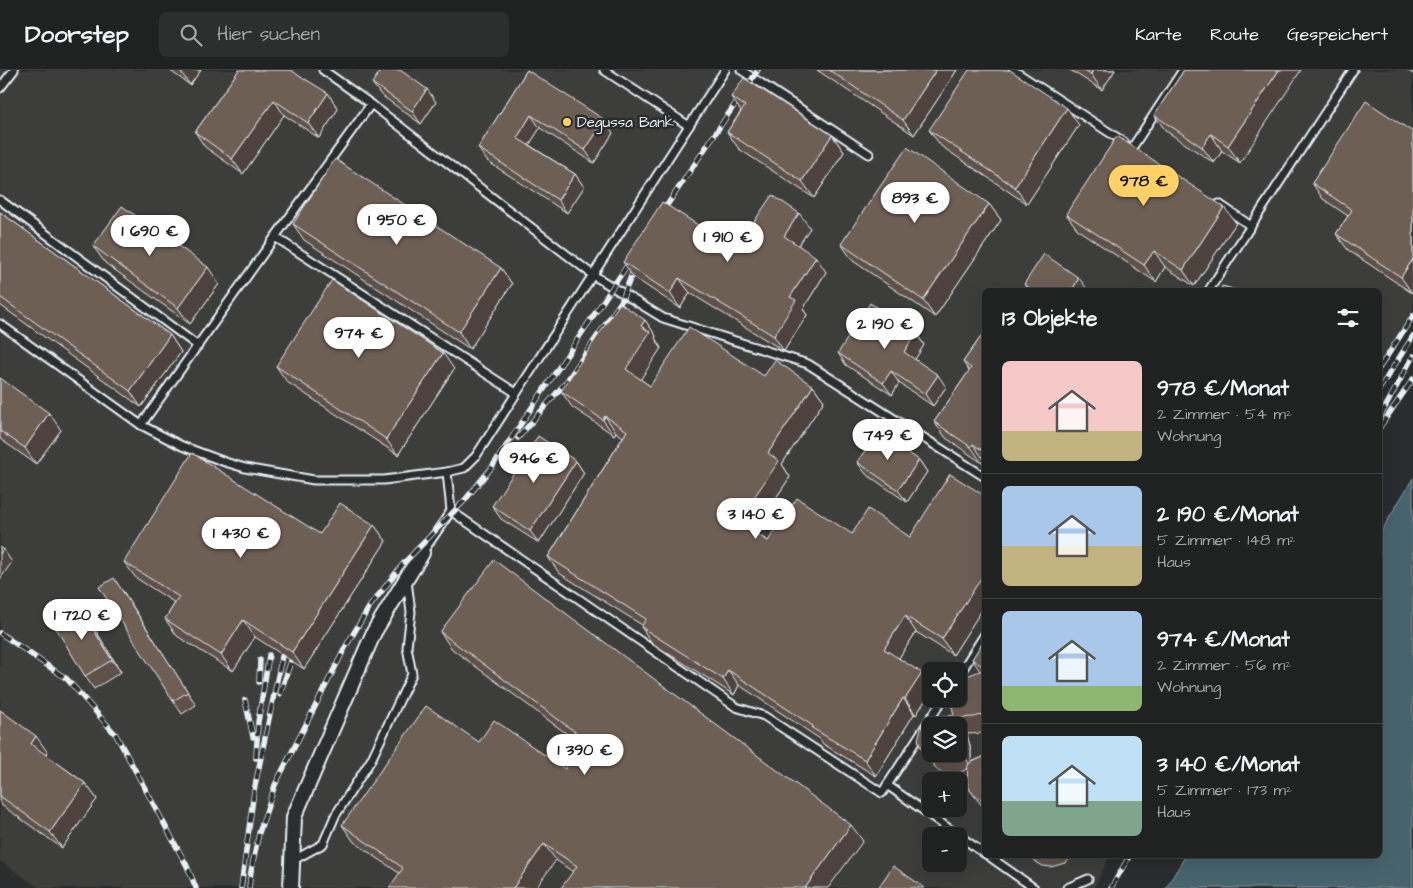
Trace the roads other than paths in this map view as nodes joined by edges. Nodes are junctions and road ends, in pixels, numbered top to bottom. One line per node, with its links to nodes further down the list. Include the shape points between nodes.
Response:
1 (14, 70): 9 (lane)
2 (323, 70): 10 (lane)
3 (604, 70): 11 (lane)
4 (725, 70): 11 (lane)
5 (741, 70): 14 (lane)
6 (1013, 70): 12 (lane)
7 (1183, 70): 12 (lane)
8 (1353, 70): 17 (lane)
9 (0, 88)
10 (371, 104): 18 (lane); 19 (lane)
11 (689, 126): 19 (lane)
12 (1132, 148): 13 (lane)
13 (1140, 153)
14 (869, 154)
15 (0, 200): 22 (lane)
16 (1212, 200): 17 (lane)
17 (1251, 226): 20 (lane)
18 (276, 237): 22 (lane); 23 (lane)
19 (593, 275): 23 (lane); 26 (lane, via 663,318 808,364)
20 (1211, 288)
21 (0, 324): 24 (lane)
22 (198, 346): 24 (lane)
23 (516, 393): 25 (lane, via 476,456 464,468)
24 (142, 425): 25 (lane, via 182,446 225,462 304,478 384,480)
25 (447, 472): 27 (lane)
26 (982, 475)
27 (451, 511): 28 (lane); 33 (lane, via 736,707 764,716 882,793)
28 (422, 553): 29 (street)
29 (406, 578): 36 (street, via 374,632 294,817); 36 (lane, via 411,612 407,646 412,674 371,760 335,816 323,844)
30 (982, 639): 31 (lane)
31 (967, 662)
32 (938, 707): 33 (lane)
33 (887, 785): 34 (lane)
34 (982, 851)
35 (992, 858): 39 (lane)
36 (292, 861): 38 (street)
37 (1088, 880): 40 (lane)
38 (291, 888)
39 (1034, 888)
40 (1067, 888)

